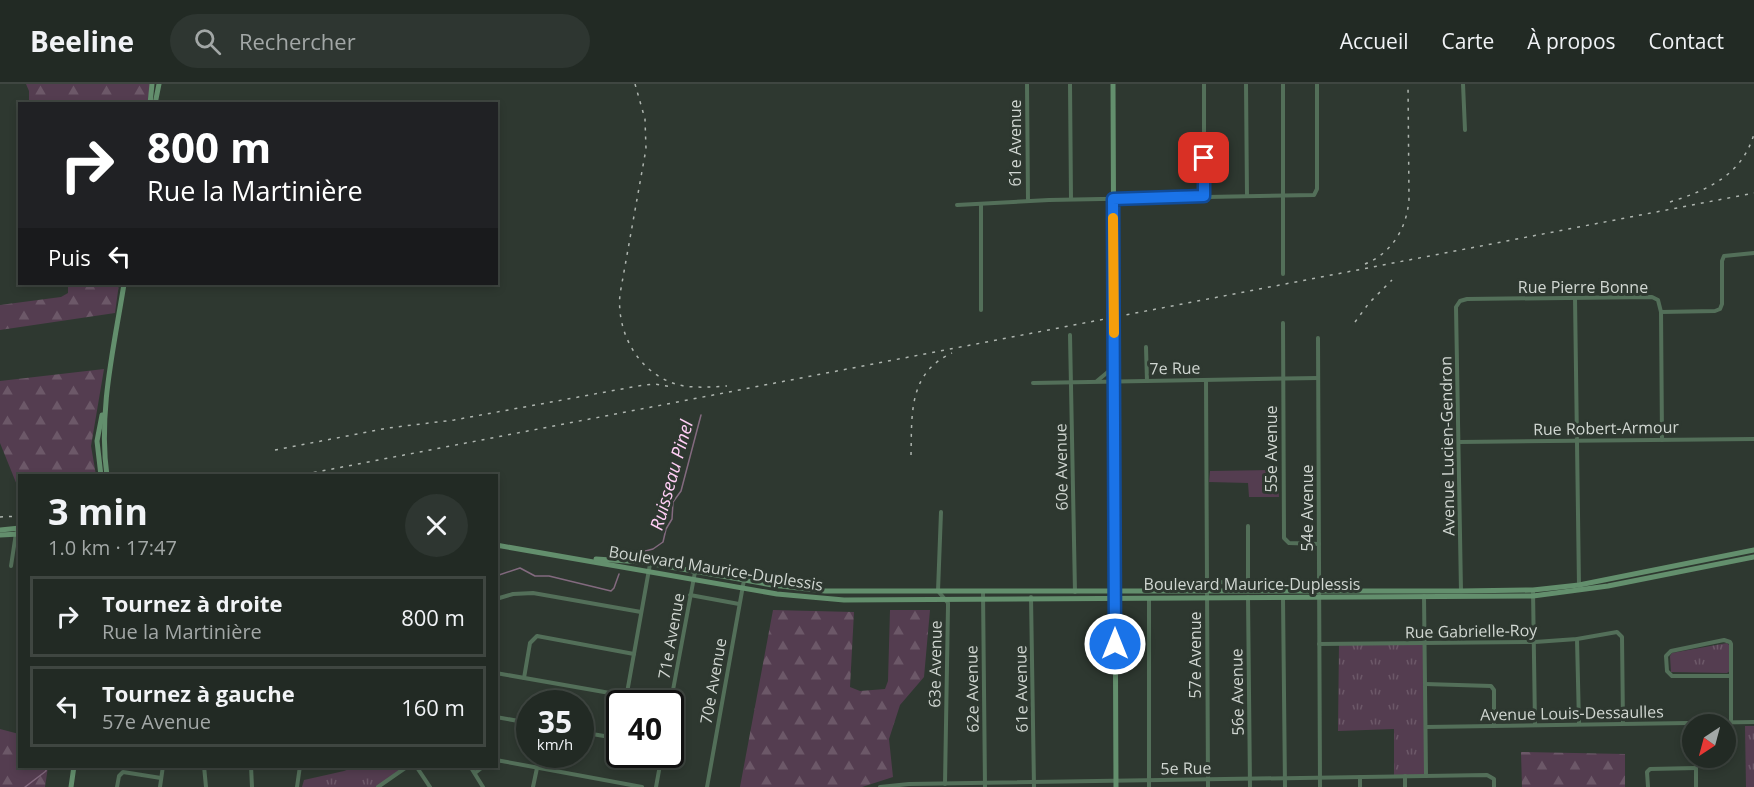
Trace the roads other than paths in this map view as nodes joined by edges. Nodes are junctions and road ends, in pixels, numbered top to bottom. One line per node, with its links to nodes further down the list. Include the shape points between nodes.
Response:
1 (152, 84): 11 (street)
2 (159, 84): 12 (street)
3 (1027, 84): 19 (street, 61e Avenue)
4 (1070, 84): 17 (street)
5 (1113, 84): 18 (street)
6 (1204, 84): 15 (street)
7 (1246, 84): 16 (street)
8 (1282, 84): 14 (street)
9 (1317, 84): 14 (street, via 1316,193)
10 (1463, 84): 13 (street)
11 (150, 102)
12 (155, 102)
13 (1465, 130)
14 (1282, 195): 16 (street); 23 (street)
15 (1204, 196): 16 (street); 18 (street)
16 (1247, 196)
17 (1071, 199): 18 (street); 19 (street)
18 (1113, 199): 33 (street)
19 (1028, 201): 20 (street)
20 (981, 204): 21 (street); 27 (street)
21 (957, 205)
22 (1754, 253): 28 (street, Rue Pierre Bonne, via 1724,256 1722,307 1715,311)
23 (1283, 274)
24 (124, 285): 42 (street)
25 (1575, 298): 26 (street, Rue Pierre Bonne); 28 (street, Rue Pierre Bonne, via 1652,297 1658,300); 45 (street)
26 (1460, 302): 46 (street, Avenue Lucien-Gendron, via 1456,307)
27 (981, 310)
28 (1661, 312): 44 (street)
29 (1283, 323): 34 (street, 55e Avenue)
30 (1070, 335): 39 (street, 60e Avenue)
31 (1318, 338): 35 (street, 54e Avenue)
32 (1146, 347): 38 (street)
33 (1114, 362): 37 (street); 40 (street)
34 (1283, 378): 35 (street, 7e Rue); 36 (street, 7e Rue); 54 (street, 55e Avenue, via 1284,538 1288,543)
35 (1318, 378): 54 (street, 54e Avenue)
36 (1206, 380): 38 (street, 7e Rue); 65 (street, 57e Avenue)
37 (1114, 381): 38 (street, 7e Rue); 40 (street, 7e Rue); 79 (street)
38 (1147, 381)
39 (1072, 382): 40 (street, 7e Rue); 41 (street, 7e Rue); 73 (street, 60e Avenue)
40 (1095, 382)
41 (1033, 383)
42 (106, 402): 47 (street, via 97,441); 48 (street)
43 (1754, 439): 44 (street, Rue Robert-Armour)
44 (1662, 440): 45 (street, Rue Robert-Armour)
45 (1577, 441): 46 (street, Rue Robert-Armour); 68 (street)
46 (1459, 442): 74 (street, Avenue Lucien-Gendron)
47 (101, 474)
48 (107, 474)
49 (941, 512): 70 (street)
50 (1248, 526): 66 (street, 56e Avenue)
51 (0, 530): 52 (street)
52 (18, 531): 53 (street); 60 (street)
53 (0, 535)
54 (1319, 544): 82 (street, 54e Avenue)
55 (498, 545): 58 (street, Boulevard Maurice-Duplessis)
56 (1754, 550): 68 (street, Boulevard Maurice-Duplessis)
57 (1754, 557): 68 (street, Boulevard Maurice-Duplessis)
58 (571, 558): 59 (street, Boulevard Maurice-Duplessis); 61 (street, Boulevard Maurice-Duplessis)
59 (650, 564): 61 (street); 62 (street, Boulevard Maurice-Duplessis)
60 (11, 566)
61 (649, 572): 63 (street, Boulevard Maurice-Duplessis); 91 (street)
62 (695, 572): 63 (street, 71e Avenue); 64 (street, Boulevard Maurice-Duplessis)
63 (693, 580): 67 (street, Boulevard Maurice-Duplessis); 78 (street, 71e Avenue)
64 (744, 580): 67 (street, 70e Avenue); 69 (street, Boulevard Maurice-Duplessis)
65 (1207, 582): 66 (street); 76 (street, 57e Avenue)
66 (1248, 583): 80 (street, 56e Avenue); 81 (street, via 1281,583)
67 (742, 588): 84 (street, Boulevard Maurice-Duplessis); 90 (street, 70e Avenue)
68 (1579, 588): 75 (street, Boulevard Maurice-Duplessis)
69 (813, 590): 70 (street, Boulevard Maurice-Duplessis); 84 (street)
70 (938, 591): 71 (street, Boulevard Maurice-Duplessis); 86 (street, 63e Avenue)
71 (983, 591): 72 (street, Boulevard Maurice-Duplessis); 87 (street, 62e Avenue)
72 (1031, 591): 73 (street, Boulevard Maurice-Duplessis); 88 (street, 61e Avenue)
73 (1075, 591): 79 (street, Boulevard Maurice-Duplessis); 89 (street, 60e Avenue)
74 (1461, 591): 75 (street, Boulevard Maurice-Duplessis); 77 (street, Boulevard Maurice-Duplessis)
75 (1533, 593): 77 (street, Boulevard Maurice-Duplessis); 93 (street)
76 (1207, 594): 79 (street, Boulevard Maurice-Duplessis); 80 (street, Boulevard Maurice-Duplessis); 85 (street, Boulevard Maurice-Duplessis); 136 (street, 57e Avenue)
77 (1424, 594): 82 (street, Boulevard Maurice-Duplessis); 95 (street)
78 (690, 595): 90 (street); 102 (street, 71e Avenue)
79 (1115, 595): 85 (street, Boulevard Maurice-Duplessis); 89 (street, Boulevard Maurice-Duplessis); 143 (street)
80 (1248, 595): 81 (street, Boulevard Maurice-Duplessis); 137 (street, 56e Avenue)
81 (1284, 595): 82 (street, Boulevard Maurice-Duplessis); 134 (street)
82 (1319, 595): 94 (street, 54e Avenue)
83 (498, 598): 91 (street, via 533,593)
84 (813, 598): 86 (street, Boulevard Maurice-Duplessis)
85 (1149, 598): 138 (street)
86 (945, 599): 87 (street, Boulevard Maurice-Duplessis); 141 (street, 63e Avenue)
87 (983, 599): 88 (street, Boulevard Maurice-Duplessis); 145 (street, 62e Avenue)
88 (1031, 599): 89 (street, Boulevard Maurice-Duplessis); 142 (street, 61e Avenue)
89 (1075, 599)
90 (739, 604): 159 (street, 70e Avenue)
91 (641, 612): 96 (street)
92 (1577, 639): 93 (street, Rue Gabrielle-Roy); 108 (street); 109 (street, Rue Gabrielle-Roy, via 1621,634)
93 (1534, 642): 95 (street, Rue Gabrielle-Roy); 112 (street)
94 (1319, 644): 95 (street, Rue Gabrielle-Roy); 135 (street, 54e Avenue)
95 (1425, 644): 100 (street)
96 (634, 654): 99 (street, via 537,636 530,642); 101 (street)
97 (498, 673): 99 (street)
98 (1731, 676): 98 (street, via 1731,644 1727,641 1671,651 1666,656 1667,671 1672,676); 104 (street)
99 (524, 678): 103 (street)
100 (1425, 684): 113 (street, via 1491,686); 114 (street)
101 (628, 690)
102 (673, 690)
103 (606, 692)
104 (1731, 714)
105 (498, 717): 106 (street)
106 (516, 721)
107 (1754, 722): 110 (street, Avenue Louis-Dessaulles)
108 (1579, 723): 109 (street, Avenue Louis-Dessaulles); 112 (street, Avenue Louis-Dessaulles)
109 (1623, 723): 111 (street, Avenue Louis-Dessaulles)
110 (1736, 723)
111 (1682, 724)
112 (1535, 725): 113 (street, Avenue Louis-Dessaulles)
113 (1494, 726): 114 (street, Avenue Louis-Dessaulles)
114 (1426, 727): 131 (street)
115 (498, 760): 116 (street)
116 (516, 764)
117 (74, 768): 147 (street)
118 (163, 768): 133 (street)
119 (204, 768): 150 (street)
120 (251, 768): 151 (street)
121 (300, 768): 152 (street)
122 (405, 768): 153 (street)
123 (417, 768): 154 (street)
124 (471, 768): 129 (street)
125 (481, 768): 129 (street)
126 (537, 768): 140 (street); 156 (street)
127 (659, 768): 158 (street)
128 (1696, 768): 170 (street, via 1650,769); 171 (street)
129 (475, 773): 155 (street)
130 (1405, 776): 131 (street, 5e Rue); 132 (street, 5e Rue); 168 (street)
131 (1426, 776): 169 (street, 5e Rue, via 1487,775 1492,777)
132 (1360, 777): 135 (street, 5e Rue); 167 (street)
133 (161, 778): 148 (street, via 123,772); 149 (street)
134 (1285, 778): 135 (street, 5e Rue); 137 (street, 5e Rue); 165 (street)
135 (1320, 778): 166 (street, 54e Avenue)
136 (1208, 779): 137 (street, 5e Rue); 138 (street, 5e Rue); 163 (street, 57e Avenue)
137 (1250, 779): 164 (street, 56e Avenue)
138 (1149, 780): 143 (street, 5e Rue); 162 (street)
139 (1076, 781): 142 (street, 5e Rue); 143 (street, 5e Rue); 161 (street)
140 (608, 784): 157 (street)
141 (945, 784): 144 (street, 5e Rue); 146 (street, 5e Rue)
142 (1034, 784): 145 (street, 5e Rue)
143 (1116, 784)
144 (921, 785): 160 (street, 5e Rue)
145 (985, 785): 146 (street, 5e Rue)
146 (953, 786)
147 (71, 787)
148 (117, 787)
149 (160, 787)
150 (206, 787)
151 (252, 787)
152 (297, 787)
153 (378, 787)
154 (430, 787)
155 (483, 787)
156 (533, 787)
157 (642, 787)
158 (656, 787)
159 (706, 787)
160 (880, 787)
161 (1076, 787)
162 (1149, 787)
163 (1208, 787)
164 (1250, 787)
165 (1285, 787)
166 (1320, 787)
167 (1360, 787)
168 (1405, 787)
169 (1494, 787)
170 (1648, 787)
171 (1696, 787)

